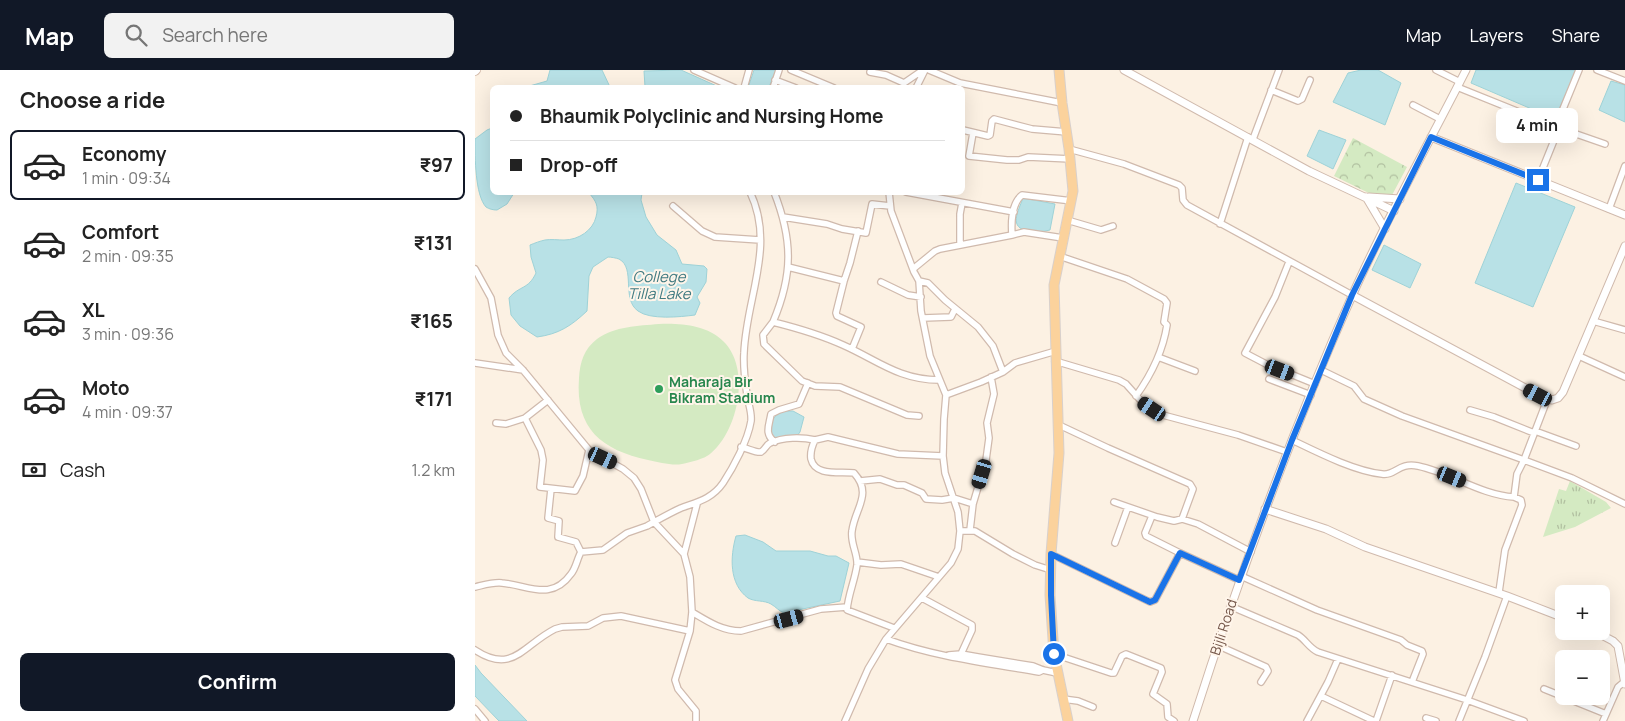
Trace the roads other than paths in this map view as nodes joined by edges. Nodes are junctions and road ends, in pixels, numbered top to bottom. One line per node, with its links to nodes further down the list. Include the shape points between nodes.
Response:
1 (694, 70): 19 (street)
2 (749, 70): 20 (street)
3 (779, 70): 15 (street)
4 (791, 70): 23 (street)
5 (924, 70): 14 (street, via 903,83); 24 (street)
6 (929, 70): 26 (street, via 960,82)
7 (1059, 70): 26 (main road)
8 (1124, 70): 34 (street)
9 (1279, 70): 25 (street)
10 (1436, 70): 18 (street)
11 (1466, 70): 18 (street, Bijli Road)
12 (1579, 70): 29 (street)
13 (1597, 70): 17 (street)
14 (870, 72)
15 (775, 80): 21 (street); 22 (street)
16 (1310, 80): 25 (street, via 1298,101)
17 (1625, 81)
18 (1459, 84): 28 (street, Bijli Road); 29 (street)
19 (728, 85)
20 (745, 85)
21 (774, 85)
22 (788, 85)
23 (827, 85)
24 (917, 85)
25 (1271, 90): 34 (street)
26 (1062, 103): 32 (main road)
27 (1413, 105): 28 (street)
28 (1441, 118): 33 (street, Bijli Road)
29 (1557, 127): 35 (street); 39 (street)
30 (965, 130): 31 (street)
31 (973, 132): 32 (street, via 990,135 994,119 1032,129); 37 (street, via 969,156 1007,160 1028,156)
32 (1067, 132): 36 (main road)
33 (1431, 137): 39 (street); 45 (street, Bijli Road)
34 (1251, 138): 44 (street); 56 (street)
35 (1605, 144)
36 (1069, 149): 37 (main road); 56 (street, via 1125,164 1179,185 1185,203)
37 (1071, 160): 46 (main road)
38 (1625, 166): 50 (street)
39 (1538, 180): 50 (street)
40 (751, 195): 62 (street)
41 (775, 195): 54 (street)
42 (889, 195): 49 (street)
43 (921, 195): 47 (street)
44 (1366, 197): 45 (street); 51 (street); 58 (street)
45 (1400, 199): 51 (street, Bijli Road)
46 (1071, 202): 52 (street, via 1022,195); 55 (main road)
47 (962, 203): 52 (street); 63 (street)
48 (673, 206): 62 (street, via 715,237)
49 (890, 206): 59 (street, via 872,204 866,233); 68 (street)
50 (1609, 209): 53 (street)
51 (1394, 211): 58 (street, Bijli Road)
52 (1014, 212): 60 (street)
53 (1625, 216)
54 (783, 217): 59 (street); 67 (street)
55 (1067, 220): 57 (street, via 1101,230); 61 (main road)
56 (1220, 224): 66 (street)
57 (1113, 226)
58 (1385, 229): 73 (street, Bijli Road)
59 (858, 231): 70 (street)
60 (1013, 235): 61 (street, via 1024,232); 63 (street)
61 (1063, 238): 65 (main road)
62 (761, 240): 111 (street, via 743,355 751,417)
63 (960, 245): 68 (street, via 934,252)
64 (1625, 246): 77 (street)
65 (1059, 256): 81 (main road, via 1054,285); 83 (street, via 1127,279 1164,299 1167,325)
66 (1289, 262): 73 (street); 95 (street, via 1275,297 1245,353)
67 (788, 266): 70 (street); 78 (street, via 782,299)
68 (913, 268): 71 (street)
69 (475, 269): 86 (street, via 491,298 501,346)
70 (844, 281): 80 (street, via 836,313 861,327)
71 (919, 281): 74 (street); 75 (street, via 928,283)
72 (881, 282): 74 (street, via 908,295)
73 (1352, 295): 87 (street, Bijli Road); 100 (street)
74 (921, 297): 76 (street)
75 (955, 309): 76 (street, via 951,317); 89 (street, via 978,327 993,346)
76 (923, 318): 93 (street, via 930,356)
77 (1593, 321): 79 (street); 82 (street)
78 (773, 322): 80 (street); 94 (street, via 763,335 764,344 796,377)
79 (1625, 330)
80 (852, 349): 93 (street, via 893,371)
81 (1056, 351): 84 (main road); 89 (street, via 1025,359)
82 (1579, 356): 91 (street); 100 (street, via 1563,392 1555,400)
83 (1158, 357): 88 (street); 98 (street)
84 (1055, 361): 98 (street, via 1119,380); 105 (main road)
85 (475, 363): 86 (street)
86 (523, 370): 99 (street)
87 (1321, 370): 95 (street, Bijli Road); 115 (street, via 1354,386 1364,398 1402,416)
88 (1195, 371)
89 (1003, 372): 90 (street)
90 (991, 377): 96 (street); 122 (street, via 994,397 987,423 986,460)
91 (1625, 377)
92 (1269, 379): 97 (street)
93 (939, 380): 96 (street)
94 (808, 383): 102 (street, via 840,387 907,415); 109 (street, via 799,404 771,414 767,432)
95 (1315, 384): 97 (street, Bijli Road)
96 (947, 395): 114 (street)
97 (1311, 395): 108 (street, Bijli Road)
98 (1136, 396): 113 (street, via 1167,417 1238,435)
99 (548, 400): 103 (street); 112 (street)
100 (1547, 400): 106 (street)
101 (1470, 410): 106 (street)
102 (919, 416)
103 (525, 418): 104 (street, via 506,424); 117 (street, via 541,450 540,487)
104 (495, 423)
105 (1059, 425): 127 (street, via 1190,484 1193,490); 136 (main road)
106 (1535, 432): 110 (street); 115 (street)
107 (815, 440): 109 (street, via 800,438); 114 (street, via 828,437 898,454); 116 (street, via 811,452 816,467 827,472 852,472)
108 (1292, 440): 113 (street, Bijli Road); 118 (street, via 1330,458 1380,474 1410,465)
109 (775, 442): 111 (street, via 760,452)
110 (1576, 446)
111 (741, 447): 121 (street, via 722,485)
112 (589, 450): 117 (street, via 583,476 575,491); 128 (street, via 634,478)
113 (1287, 452): 125 (street, Bijli Road)
114 (943, 456): 119 (street)
115 (1524, 460): 118 (street, via 1517,474); 123 (street, via 1572,478)
116 (860, 481): 119 (street, via 880,480 903,485 922,493 927,499); 137 (street, via 862,497 851,533)
117 (551, 489): 132 (street, via 548,518 559,520 558,537 576,542)
118 (1514, 497): 142 (street, via 1521,500 1522,505 1503,558)
119 (954, 498): 122 (street); 130 (street)
120 (1114, 502): 124 (street)
121 (697, 504): 128 (street, via 683,507); 135 (street)
122 (973, 504): 129 (street)
123 (1625, 504)
124 (1128, 507): 126 (street); 131 (street)
125 (1265, 509): 133 (street, Bijli Road); 142 (street)
126 (1153, 516): 127 (street, via 1174,521); 134 (street, via 1146,536)
127 (1182, 519): 133 (street, via 1203,526)
128 (654, 522): 132 (street, via 627,533 603,550); 135 (street)
129 (970, 530): 130 (street); 138 (street, via 1023,560)
130 (960, 531): 139 (street, via 955,556)
131 (1115, 543)
132 (581, 552): 141 (street, via 571,575 547,591 494,582)
133 (1251, 552): 140 (street, Bijli Road)
134 (1180, 553): 136 (street, via 1153,602); 140 (street)
135 (684, 554): 147 (street, via 690,577)
136 (1051, 554): 138 (main road)
137 (857, 562): 139 (street, via 901,564); 146 (street)
138 (1051, 570): 156 (main road)
139 (939, 577): 144 (street)
140 (1240, 578): 145 (street, Bijli Road); 164 (street, via 1422,651)
141 (475, 587)
142 (1499, 592): 143 (street)
143 (1507, 596): 148 (street); 169 (street)
144 (922, 598): 149 (street); 155 (street, via 972,625 973,630)
145 (1230, 606): 153 (street, Bijli Road); 158 (street, via 1298,635 1312,650)
146 (847, 607): 147 (street, via 821,609 741,631 716,626); 149 (street, via 848,612)
147 (692, 612): 150 (street)
148 (1555, 615)
149 (894, 628): 151 (street)
150 (690, 632): 154 (street, via 615,616 589,626 555,629 514,657 504,660 487,658); 176 (street, via 675,680 678,689 696,711)
151 (886, 639): 157 (street, via 912,649); 174 (street, via 868,669)
152 (1610, 639): 159 (street, via 1618,646)
153 (1217, 645): 163 (street, via 1266,667 1268,671); 179 (street, Bijli Road)
154 (475, 650)
155 (961, 654): 157 (street); 160 (street)
156 (1054, 654): 161 (main road); 178 (street, via 1111,674 1126,654 1161,668 1153,694 1167,704 1168,717)
157 (947, 655): 160 (street, via 1039,672)
158 (1338, 659): 162 (street); 167 (street)
159 (1624, 667): 165 (street)
160 (1043, 670): 161 (street)
161 (1057, 672): 168 (main road)
162 (1392, 675): 164 (street); 181 (street)
163 (1261, 682)
164 (1413, 682): 169 (street)
165 (1624, 683): 172 (street, via 1618,687)
166 (1544, 689): 172 (street)
167 (1321, 696): 180 (street); 181 (street)
168 (1063, 699): 170 (street); 177 (main road)
169 (1467, 700): 183 (street); 184 (street)
170 (1093, 707)
171 (475, 709): 175 (street)
172 (1606, 714): 185 (street)
173 (1426, 718): 182 (street)
174 (847, 720)
175 (485, 721)
176 (696, 721)
177 (1068, 721)
178 (1174, 721)
179 (1193, 721)
180 (1307, 721)
181 (1375, 721)
182 (1436, 721)
183 (1459, 721)
184 (1524, 721)
185 (1603, 721)

